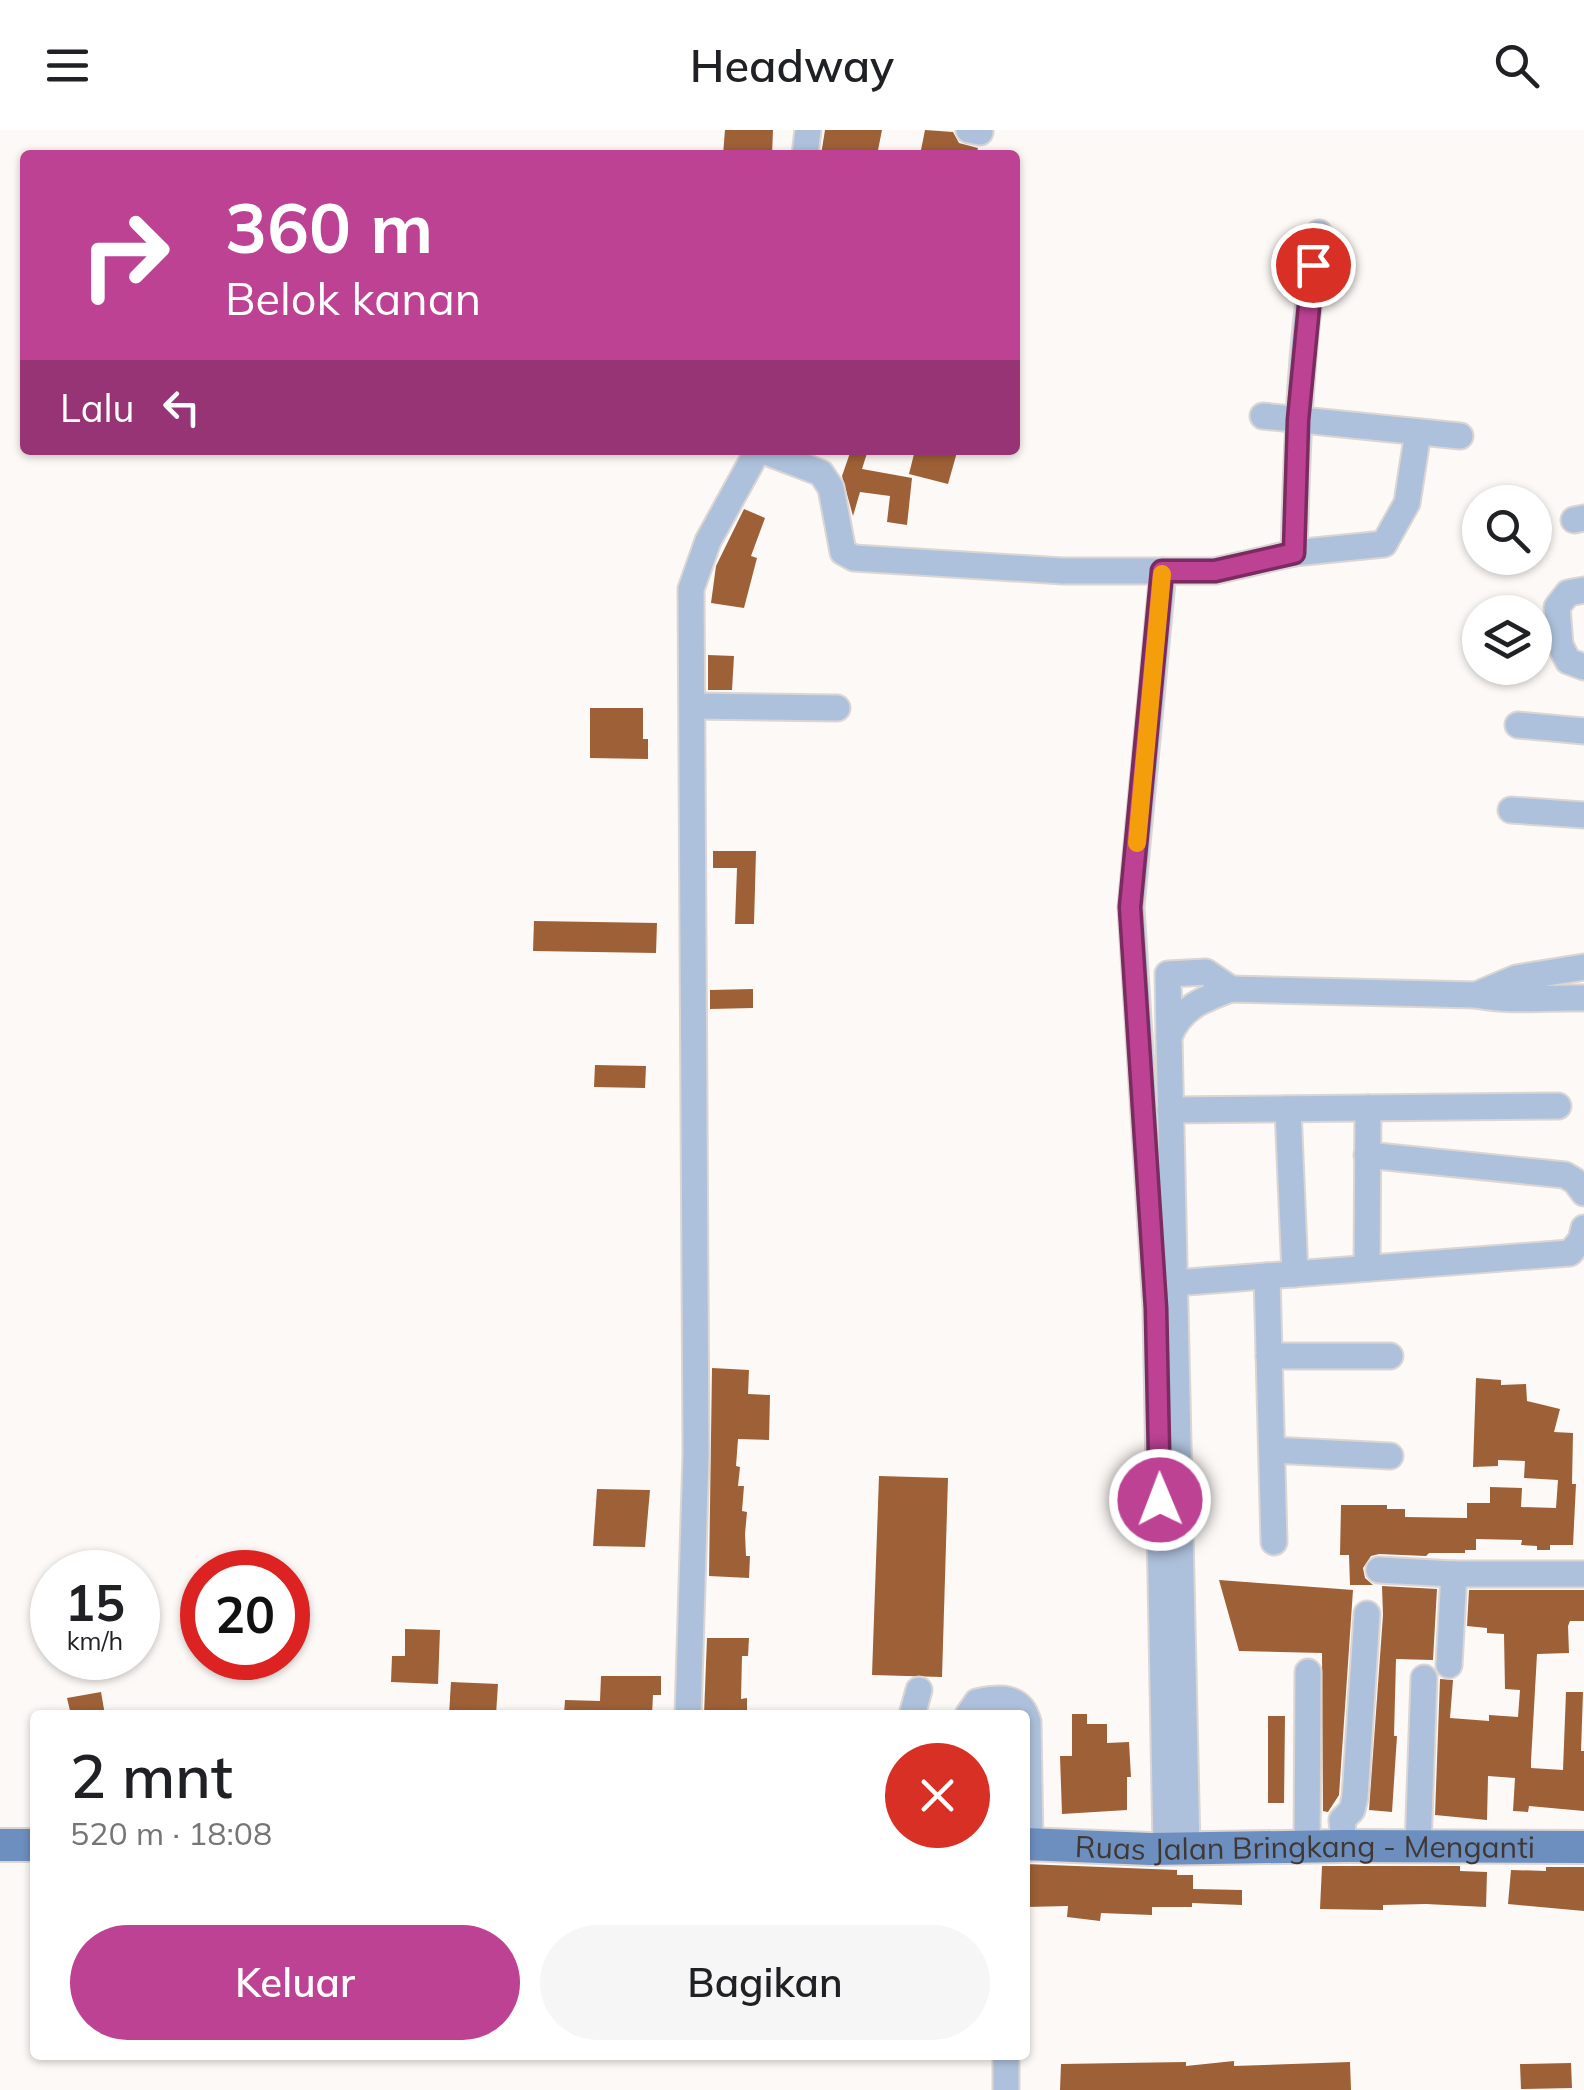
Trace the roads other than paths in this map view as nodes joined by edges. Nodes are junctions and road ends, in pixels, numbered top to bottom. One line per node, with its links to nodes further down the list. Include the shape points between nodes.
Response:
1 (1319, 233): 3 (street)
2 (1263, 416): 3 (street)
3 (1298, 420): 4 (street); 8 (street)
4 (1418, 432): 5 (street); 8 (street, via 1407,503 1384,544)
5 (1460, 436)
6 (757, 455): 12 (street, via 694,578)
7 (773, 455): 9 (street, via 821,473 831,488 843,552 854,558)
8 (1294, 553): 9 (street, via 1215,571)
9 (1162, 571): 55 (street, via 1130,907 1156,1308)
10 (1584, 590): 11 (street, via 1568,594 1557,607 1560,645 1568,661)
11 (1584, 667)
12 (694, 706): 13 (street); 46 (street, via 696,1454)
13 (837, 708)
14 (1518, 725): 15 (street)
15 (1584, 731)
16 (1512, 810): 17 (street)
17 (1584, 814)
18 (1584, 967): 20 (street, via 1516,978)
19 (1231, 989): 20 (street); 22 (street, via 1201,1000 1176,1019); 22 (street, via 1206,972 1168,974)
20 (1476, 996): 21 (street)
21 (1584, 998)
22 (1169, 1036): 26 (street)
23 (1558, 1106): 24 (street)
24 (1368, 1108): 25 (street); 27 (street)
25 (1288, 1109): 26 (street); 31 (street)
26 (1170, 1110): 33 (street)
27 (1368, 1155): 28 (street, via 1565,1176); 30 (street)
28 (1584, 1193)
29 (1584, 1228): 30 (street, via 1570,1252)
30 (1366, 1268): 31 (street)
31 (1296, 1274): 32 (street)
32 (1267, 1276): 33 (street); 34 (street)
33 (1174, 1283): 55 (street)
34 (1269, 1356): 35 (street); 36 (street)
35 (1390, 1356)
36 (1272, 1450): 37 (street); 38 (street)
37 (1390, 1456)
38 (1274, 1542)
39 (1379, 1570): 40 (street)
40 (1454, 1574): 41 (street); 43 (street)
41 (1584, 1574)
42 (1367, 1614): 52 (street, via 1355,1797 1342,1820)
43 (1449, 1665)
44 (1308, 1672): 56 (street)
45 (1424, 1678): 53 (street)
46 (688, 1710)
47 (971, 1710): 48 (street, via 977,1702 998,1698)
48 (1025, 1710)
49 (1030, 1844): 55 (main road, Ruas Jalan Bringkang - Menganti)
50 (0, 1845): 51 (main road)
51 (30, 1845)
52 (1344, 1846): 53 (main road, Ruas Jalan Bringkang - Menganti); 56 (main road, Ruas Jalan Bringkang - Menganti)
53 (1418, 1846): 54 (main road, Ruas Jalan Bringkang - Menganti)
54 (1584, 1847)
55 (1176, 1849): 56 (main road, Ruas Jalan Bringkang - Menganti)
56 (1307, 1849)

